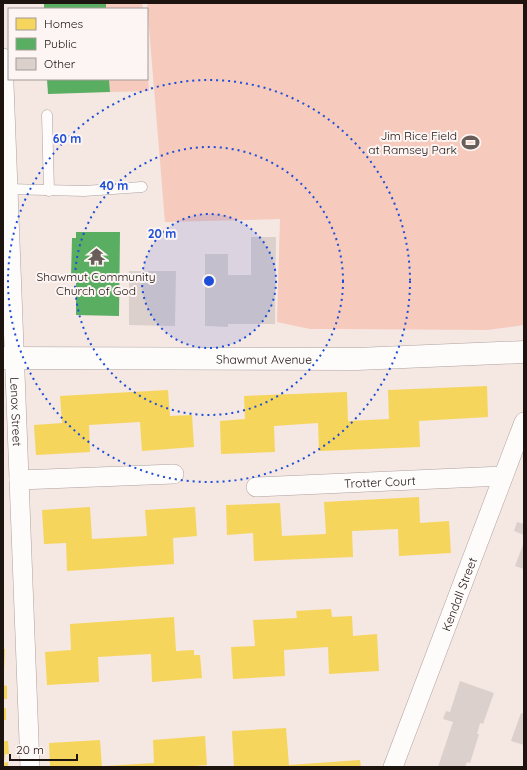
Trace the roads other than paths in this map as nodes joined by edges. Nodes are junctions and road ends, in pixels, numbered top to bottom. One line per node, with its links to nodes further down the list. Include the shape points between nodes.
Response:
1 (3, 58): 4 (street, Lenox Street)
2 (48, 115): 5 (lane)
3 (142, 188): 5 (lane)
4 (8, 189): 5 (lane); 7 (street, Lenox Street, via 12,319)
5 (49, 191)
6 (524, 352): 7 (main road, Shawmut Avenue, via 357,359)
7 (9, 358): 11 (street, Lenox Street)
8 (524, 422): 10 (street, Kendall Street)
9 (174, 474): 11 (street)
10 (503, 476): 12 (street, Trotter Court); 14 (street, Kendall Street)
11 (19, 480): 13 (street, Lenox Street)
12 (256, 487)
13 (30, 767)
14 (393, 767)

